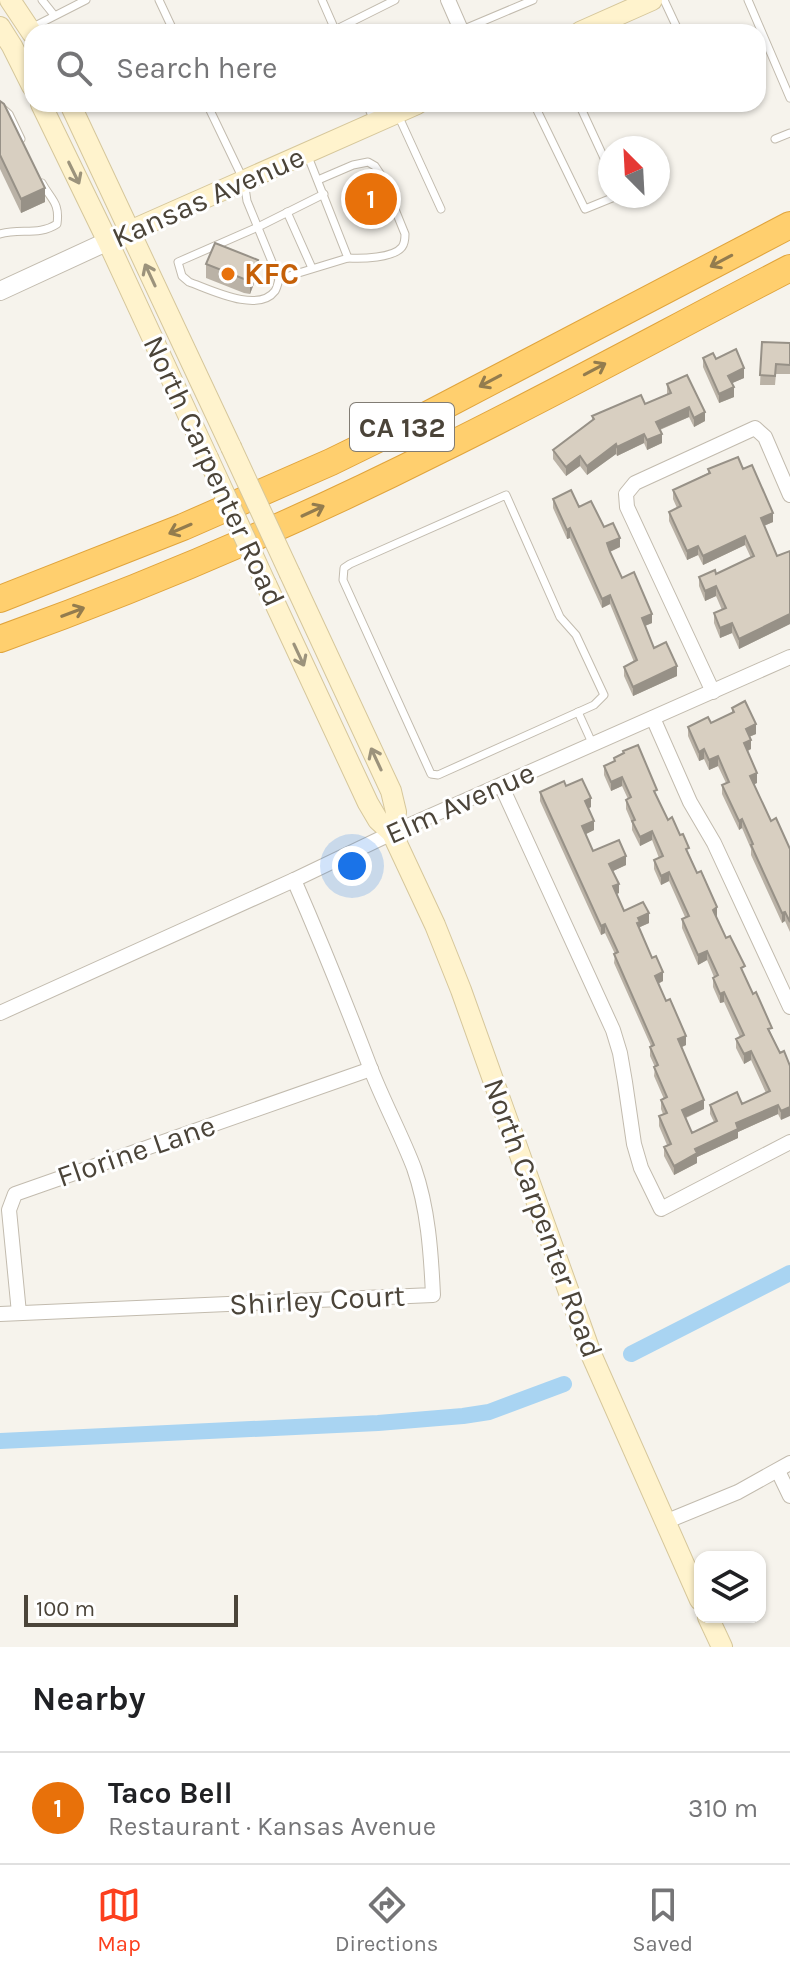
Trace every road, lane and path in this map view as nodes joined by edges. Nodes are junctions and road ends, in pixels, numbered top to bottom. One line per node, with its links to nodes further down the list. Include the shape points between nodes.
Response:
1 (11, 0): 14 (main road)
2 (42, 0): 13 (lane)
3 (86, 0): 13 (lane)
4 (159, 0): 16 (lane)
5 (322, 0): 17 (lane)
6 (395, 0): 18 (lane)
7 (448, 0): 19 (street)
8 (533, 0): 20 (lane)
9 (652, 0): 12 (main road)
10 (664, 0): 22 (lane)
11 (748, 0): 23 (lane)
12 (621, 6): 21 (main road)
13 (54, 15): 15 (lane)
14 (26, 24)
15 (41, 24)
16 (170, 24)
17 (332, 24)
18 (349, 24)
19 (459, 24)
20 (478, 24)
21 (593, 24)
22 (675, 24)
23 (758, 24)
24 (0, 27): 26 (main road)
25 (766, 42): 28 (lane)
26 (6, 48): 27 (main road)
27 (24, 74)
28 (790, 98)
29 (0, 106): 40 (lane)
30 (45, 112): 53 (main road, North Carpenter Road, one-way to 53)
31 (74, 112): 51 (main road, North Carpenter Road)
32 (211, 112): 44 (lane)
33 (538, 112): 46 (lane, via 585,209)
34 (583, 112): 39 (lane)
35 (371, 113): 36 (main road, Kansas Avenue); 41 (main road, Kansas Avenue)
36 (397, 113): 47 (lane)
37 (790, 133): 38 (lane)
38 (775, 139)
39 (598, 145)
40 (26, 151)
41 (306, 153): 43 (lane); 44 (main road, Kansas Avenue)
42 (38, 175): 52 (lane, via 59,212 57,224 32,233)
43 (318, 180): 45 (lane); 54 (lane, via 353,165 375,166 405,234 400,250)
44 (244, 181): 50 (lane); 51 (main road, Kansas Avenue)
45 (324, 194): 48 (lane); 54 (lane)
46 (598, 204)
47 (441, 209)
48 (287, 212): 50 (lane); 55 (lane)
49 (790, 225): 60 (highway, CA 132, one-way to 60, via 331,462)
50 (258, 227): 57 (lane); 57 (lane, via 178,262 182,276 245,301 264,299)
51 (130, 231): 53 (street, Kansas Avenue); 68 (main road, North Carpenter Road, one-way to 51, bridge, via 396,812 391,791)
52 (0, 233)
53 (108, 242): 58 (street, Kansas Avenue); 68 (main road, North Carpenter Road, one-way to 68, bridge, via 368,803)
54 (348, 258): 55 (lane)
55 (312, 268): 57 (lane)
56 (790, 268): 61 (highway, CA 132, one-way to 56, via 173,572 346,496)
57 (279, 279)
58 (0, 291)
59 (790, 495): 63 (street, via 765,437 755,428 635,483 626,494 627,507)
60 (0, 599)
61 (0, 639)
62 (790, 657): 63 (street, Elm Avenue)
63 (713, 692): 65 (street, Elm Avenue)
64 (578, 712): 64 (lane, via 431,774 343,580 344,568 506,495 560,617 576,635 604,695); 66 (lane)
65 (653, 718): 66 (street, Elm Avenue); 70 (street)
66 (593, 745): 67 (street, Elm Avenue)
67 (501, 785): 68 (street, Elm Avenue); 73 (street, via 613,1030 634,1144 661,1209)
68 (392, 833): 69 (street, Elm Avenue); 78 (main road, North Carpenter Road, via 461,990 591,1354)
69 (294, 880): 71 (street, Elm Avenue); 72 (street, Shirley Court)
70 (790, 1007)
71 (0, 1013)
72 (371, 1069): 74 (street, Florine Lane, via 15,1194 9,1210); 74 (street, Shirley Court, via 414,1168 429,1239 433,1295)
73 (790, 1142)
74 (19, 1313): 75 (street, Shirley Court)
75 (0, 1314)
76 (784, 1467): 77 (street); 78 (street)
77 (790, 1496)
78 (665, 1522): 79 (main road, North Carpenter Road)
79 (694, 1587)
80 (711, 1623): 81 (main road)
81 (722, 1647)

